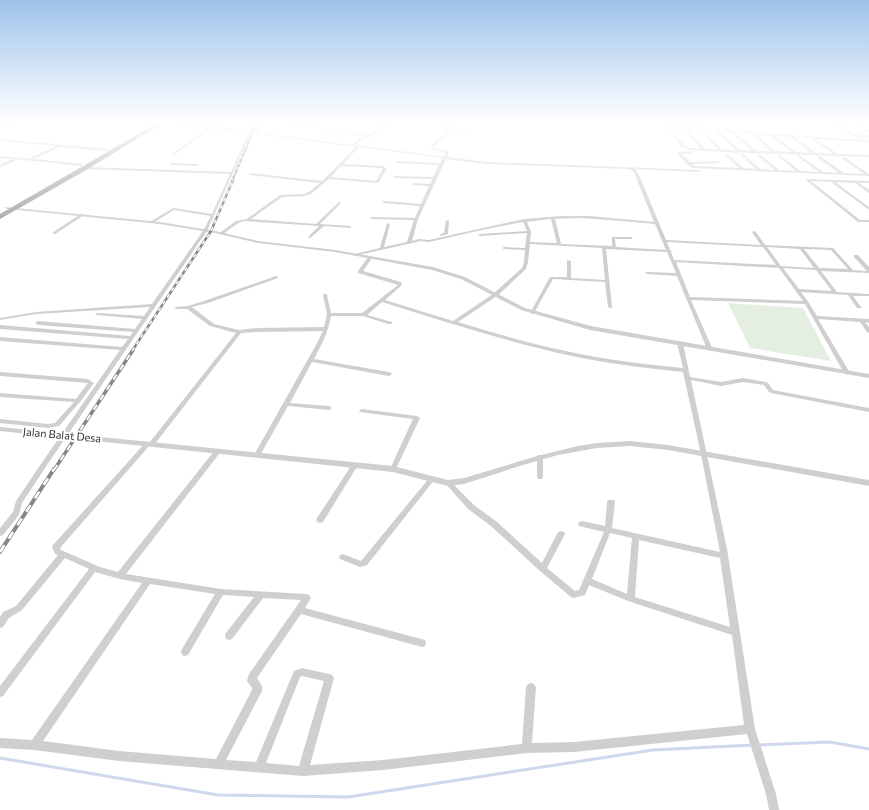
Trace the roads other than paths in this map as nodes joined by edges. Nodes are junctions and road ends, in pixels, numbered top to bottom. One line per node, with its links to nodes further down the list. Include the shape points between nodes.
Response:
1 (444, 158): 22 (street)
2 (16, 159): 18 (street); 26 (street)
3 (94, 159): 27 (highway)
4 (96, 159): 27 (highway)
5 (179, 159): 23 (street)
6 (238, 159): 36 (street)
7 (346, 159): 25 (street)
8 (451, 159): 28 (street, via 486,163)
9 (685, 159): 20 (street)
10 (698, 159): 21 (street, via 715,159)
11 (731, 159): 30 (street)
12 (747, 159): 32 (street)
13 (763, 159): 33 (street)
14 (784, 159): 34 (street)
15 (803, 159): 35 (street)
16 (822, 159): 37 (street)
17 (845, 159): 39 (street)
18 (29, 160): 27 (street)
19 (398, 162): 22 (street)
20 (688, 162): 21 (street); 29 (street, via 693,168)
21 (718, 162): 29 (street)
22 (441, 163): 41 (street)
23 (172, 164): 24 (street); 31 (street)
24 (197, 165)
25 (340, 165): 42 (street); 42 (street, via 385,169 377,182)
26 (0, 166)
27 (84, 166): 31 (street); 52 (highway)
28 (631, 169): 39 (street); 66 (street, via 637,175)
29 (724, 169): 30 (street)
30 (742, 169): 32 (street)
31 (163, 170): 36 (street)
32 (759, 170): 33 (street)
33 (778, 171): 34 (street)
34 (798, 171): 35 (street)
35 (821, 172): 37 (street)
36 (232, 173): 56 (street)
37 (842, 173): 39 (street)
38 (250, 174): 42 (street)
39 (869, 176)
40 (395, 177): 41 (street)
41 (435, 178): 47 (street)
42 (326, 180): 61 (street, via 308,195 282,196)
43 (832, 180): 44 (street); 53 (street); 64 (street, via 808,180 859,220)
44 (855, 181): 45 (street); 48 (street)
45 (869, 182)
46 (414, 184): 47 (street)
47 (432, 185): 51 (street)
48 (869, 192)
49 (384, 202): 51 (street)
50 (339, 203): 68 (street)
51 (423, 205): 60 (street)
52 (10, 208): 54 (highway); 55 (street); 57 (highway)
53 (869, 209)
54 (0, 212)
55 (82, 215): 65 (street); 74 (street)
56 (213, 215): 65 (street, via 173,209); 71 (street)
57 (0, 217)
58 (372, 218): 60 (street)
59 (553, 218): 62 (street); 66 (street, via 590,215 642,224); 83 (street)
60 (416, 219): 81 (street)
61 (248, 220): 68 (street); 75 (street, via 237,222)
62 (524, 220): 72 (street); 80 (street, via 507,221)
63 (447, 221): 80 (street, via 446,234)
64 (869, 221)
65 (152, 222): 71 (street)
66 (656, 222): 79 (street)
67 (388, 224): 88 (street)
68 (317, 225): 69 (street)
69 (323, 225): 70 (street); 77 (street)
70 (350, 227)
71 (205, 231): 75 (street); 115 (street)
72 (529, 232): 76 (street); 82 (street)
73 (754, 232): 84 (street)
74 (54, 233)
75 (222, 233): 92 (street, via 258,242)
76 (480, 235)
77 (310, 237)
78 (632, 238): 87 (street, via 613,238)
79 (665, 240): 84 (street); 91 (street)
80 (421, 241): 81 (street)
81 (409, 243): 88 (street)
82 (528, 243): 83 (street); 89 (street)
83 (559, 245): 85 (street)
84 (764, 246): 97 (street); 99 (street, via 831,249)
85 (604, 247): 87 (street); 105 (street)
86 (504, 248): 89 (street)
87 (614, 248): 91 (street)
88 (382, 249): 92 (street)
89 (527, 249): 110 (street, via 524,268)
90 (802, 249): 98 (street)
91 (670, 251): 96 (street)
92 (358, 255): 94 (street)
93 (856, 256): 100 (street)
94 (368, 258): 110 (street, via 453,274); 113 (street, via 360,272 400,284)
95 (569, 261): 104 (street)
96 (674, 261): 97 (street); 102 (street)
97 (780, 266): 98 (street); 106 (street)
98 (818, 268): 99 (street); 107 (street)
99 (852, 271): 100 (street)
100 (869, 271)
101 (647, 273): 102 (street)
102 (679, 275): 112 (street)
103 (276, 277): 119 (street)
104 (569, 279): 105 (street); 120 (street, via 552,278)
105 (607, 281): 116 (street)
106 (798, 290): 107 (street); 114 (street)
107 (835, 292): 108 (street)
108 (849, 294): 111 (street); 117 (street)
109 (325, 295): 122 (street)
110 (495, 295): 120 (street); 129 (street)
111 (869, 295)
112 (688, 298): 114 (street); 140 (street)
113 (381, 300): 123 (street); 129 (street)
114 (807, 303): 124 (street)
115 (152, 307): 125 (street); 126 (street, via 36,314)
116 (610, 307)
117 (859, 307)
118 (177, 308): 119 (street)
119 (189, 308): 136 (street, via 212,325)
120 (532, 313): 139 (street, via 600,331)
121 (96, 314): 125 (street)
122 (332, 314): 123 (street); 133 (street)
123 (363, 315): 131 (street)
124 (816, 317): 127 (street); 144 (street)
125 (145, 318): 134 (street)
126 (0, 319)
127 (861, 320): 128 (street); 135 (street)
128 (869, 321)
129 (454, 322): 143 (street, via 572,354)
130 (38, 323): 134 (street)
131 (390, 323)
132 (0, 327): 137 (street)
133 (326, 329): 136 (street); 142 (street)
134 (136, 331): 137 (street)
135 (869, 331)
136 (239, 332): 158 (street)
137 (132, 338): 141 (street)
138 (0, 339): 141 (street)
139 (680, 344): 140 (street); 143 (street)
140 (709, 348): 144 (street)
141 (124, 349): 157 (street)
142 (310, 360): 146 (street); 151 (street)
143 (685, 370): 148 (street)
144 (847, 373): 147 (street)
145 (0, 374): 150 (street, via 91,382)
146 (389, 374)
147 (869, 376)
148 (687, 378): 153 (street, via 721,384 743,380 766,384 772,391); 160 (street)
149 (0, 395): 150 (street)
150 (78, 401): 155 (street, via 57,425)
151 (285, 404): 152 (street); 161 (street)
152 (329, 408)
153 (869, 410)
154 (362, 411): 164 (street, via 417,418)
155 (0, 421)
156 (0, 429): 157 (street, Jalan Balat Desa)
157 (65, 435): 158 (street, Jalan Balat Desa); 173 (street)
158 (150, 443): 159 (street, Jalan Balat Desa); 176 (street, via 58,545 56,550)
159 (217, 452): 161 (street, Jalan Balat Desa); 181 (street)
160 (704, 454): 162 (street, via 617,444 575,449); 168 (street); 177 (street)
161 (257, 456): 163 (street, Jalan Balat Desa)
162 (540, 457): 165 (street); 167 (street, via 464,481)
163 (356, 465): 164 (street, Jalan Balat Desa); 170 (street)
164 (393, 469): 166 (street, Jalan Balat Desa)
165 (540, 477)
166 (432, 479): 167 (street, Jalan Balat Desa); 178 (street, via 364,563 360,564)
167 (448, 483): 180 (street, via 471,507 494,524)
168 (869, 483)
169 (611, 502): 172 (street)
170 (320, 520)
171 (582, 524): 172 (street)
172 (608, 530): 175 (street); 183 (street)
173 (0, 534)
174 (561, 534): 180 (street)
175 (636, 536): 177 (street); 186 (street)
176 (64, 554): 179 (street); 188 (street, via 19,608 6,615)
177 (724, 556): 189 (street)
178 (343, 557)
179 (94, 568): 181 (street); 194 (street)
180 (542, 569): 183 (street, via 574,595 582,592)
181 (120, 576): 182 (street)
182 (148, 580): 184 (street); 197 (street)
183 (587, 581): 186 (street)
184 (221, 592): 185 (street); 192 (street)
185 (260, 595): 187 (street, via 306,597); 190 (street)
186 (631, 599): 189 (street)
187 (299, 610): 191 (street); 199 (street, via 252,677 257,691)
188 (0, 624)
189 (736, 633): 195 (street)
190 (230, 636)
191 (422, 643)
192 (185, 652)
193 (530, 687): 198 (street)
194 (0, 693)
195 (752, 733): 198 (street, via 574,747); 202 (street)
196 (0, 743): 197 (street)
197 (34, 745): 199 (street, via 119,756)
198 (527, 748): 201 (street, via 391,764)
199 (219, 763): 200 (street)
200 (259, 768): 201 (street); 201 (street, via 297,674 302,672 329,678)
201 (302, 771)
202 (774, 809)

